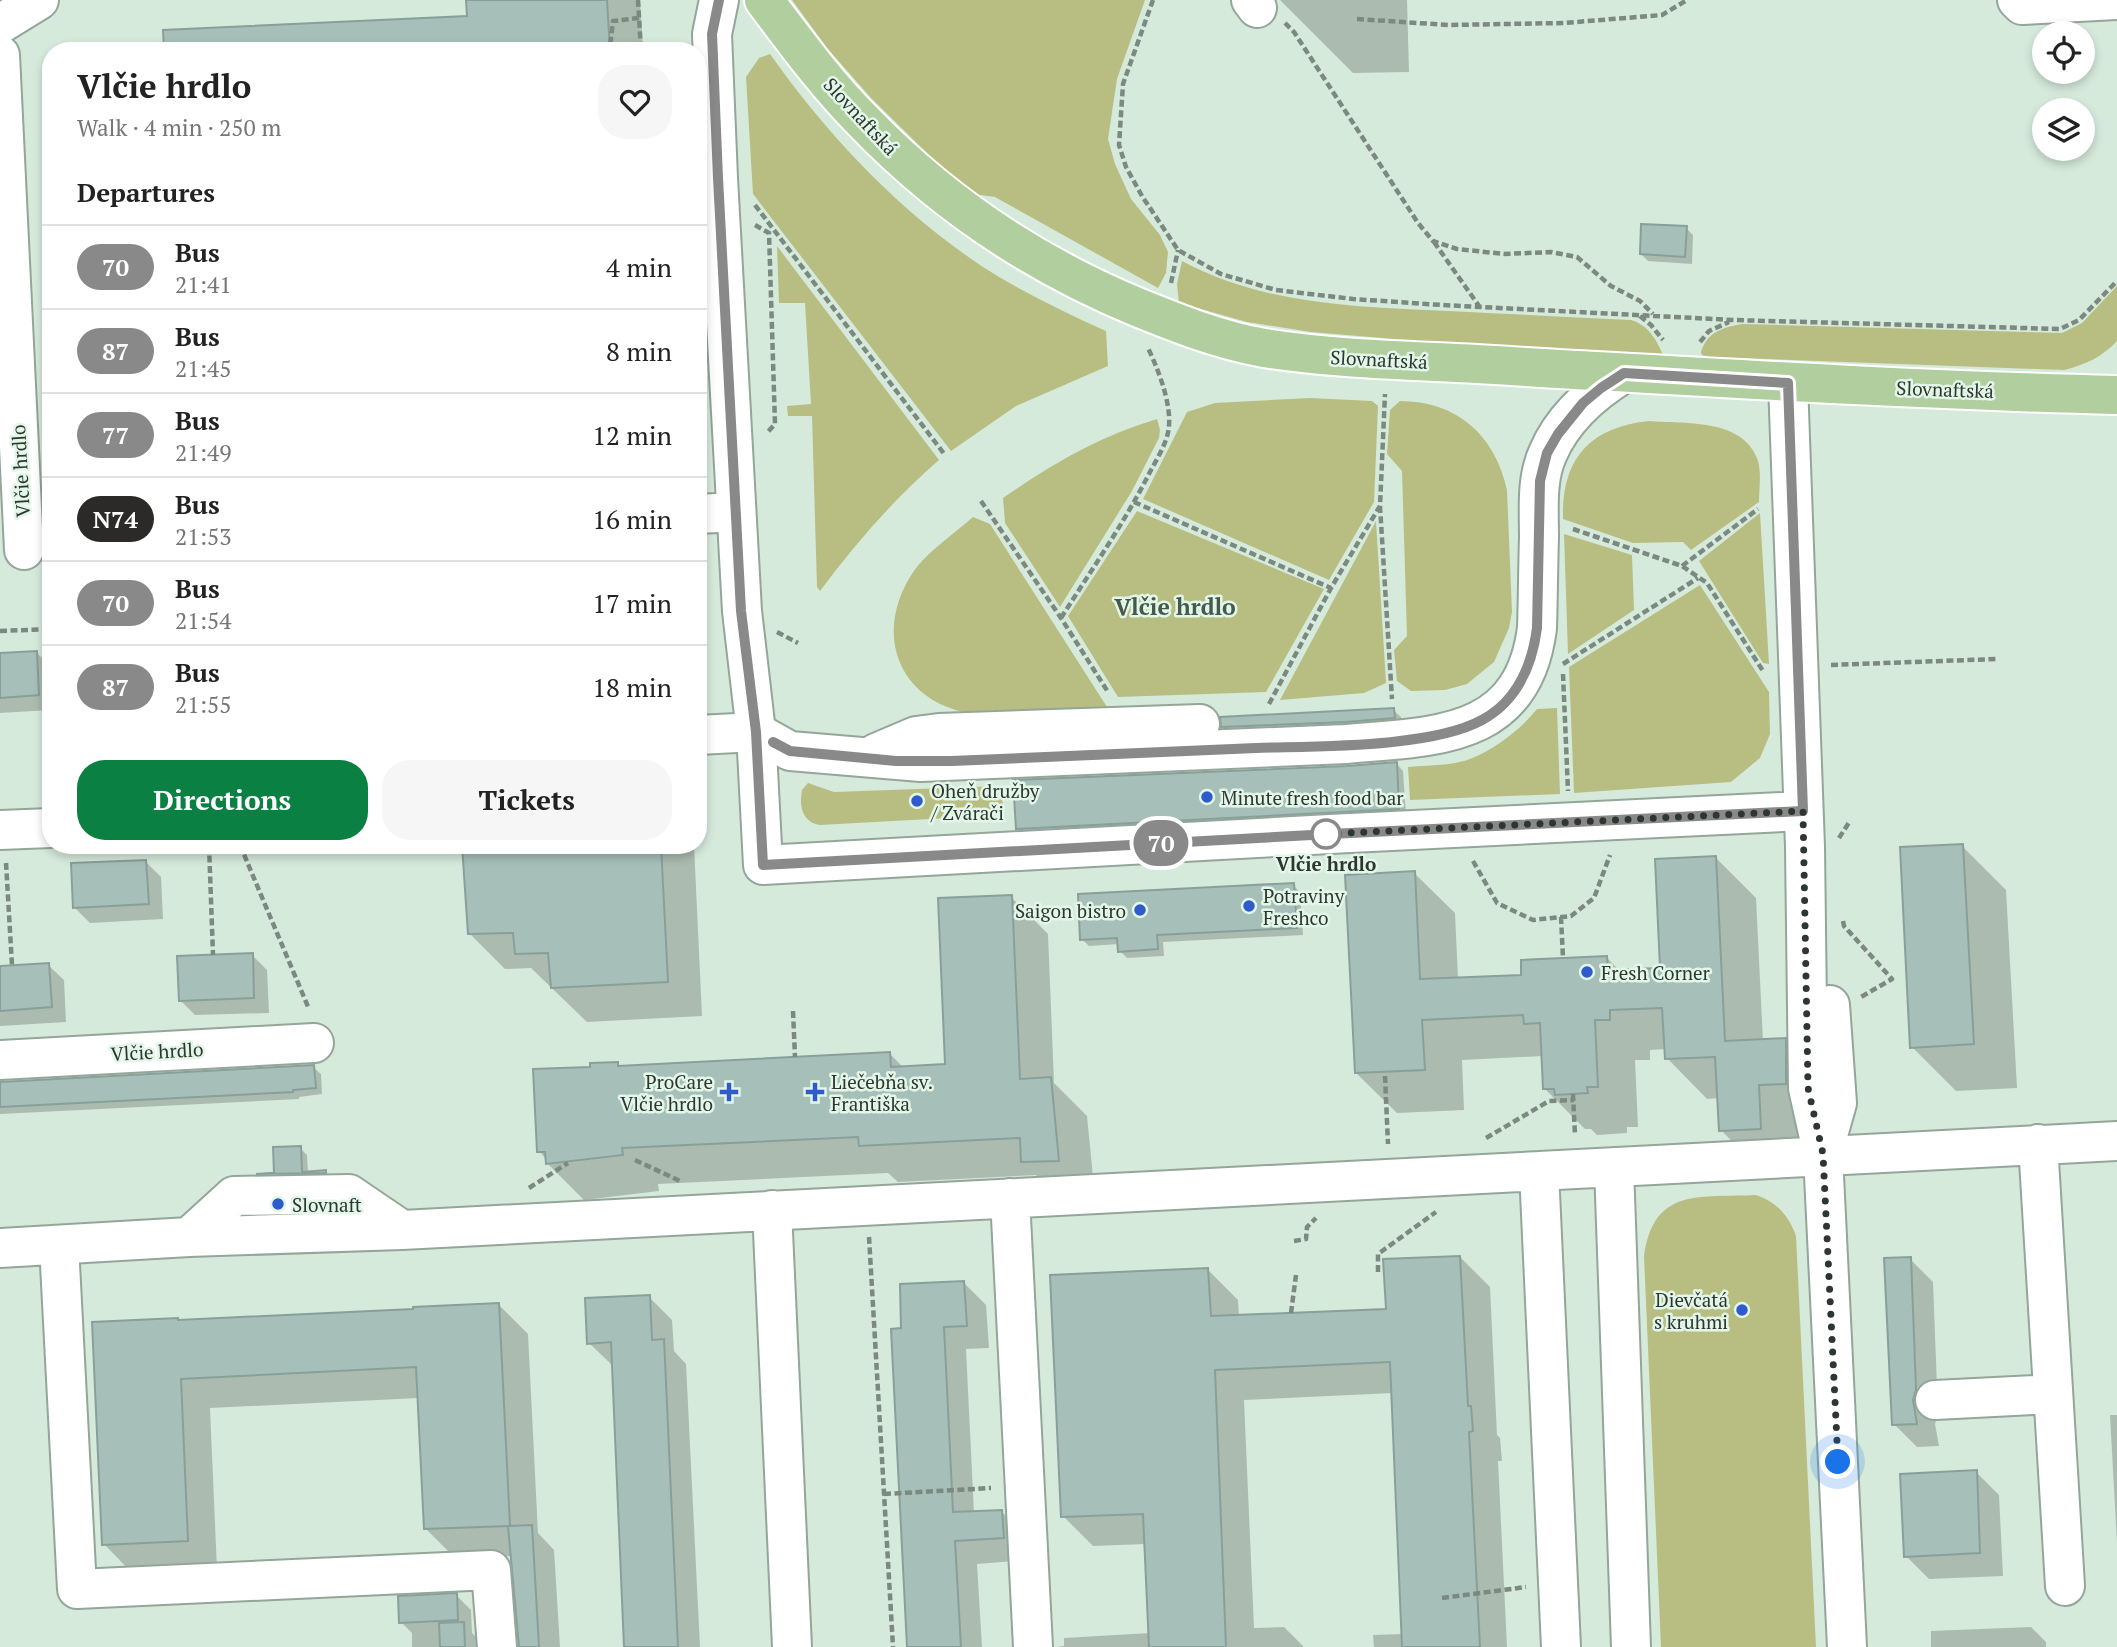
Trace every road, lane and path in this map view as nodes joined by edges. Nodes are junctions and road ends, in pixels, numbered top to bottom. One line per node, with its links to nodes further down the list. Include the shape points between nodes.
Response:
1 (39, 0): 12 (street)
2 (638, 0): 10 (path)
3 (719, 0): 35 (street, via 712,34)
4 (764, 0): 21 (main road, Slovnaftská, via 861,120 928,182 1027,254)
5 (1153, 0): 19 (path, via 1123,84 1119,145 1142,196 1178,250 1221,274 1276,290)
6 (1687, 0): 11 (path, via 1662,15 1564,23)
7 (2017, 0): 8 (street, via 2022,5)
8 (2117, 0)
9 (1262, 7): 17 (path, via 1294,32)
10 (639, 18): 13 (path, via 613,21); 14 (path)
11 (1357, 19)
12 (0, 24)
13 (611, 42)
14 (641, 42)
15 (0, 55): 38 (street, Vlčie hrdlo)
16 (753, 202): 30 (path)
17 (1433, 241): 19 (path); 22 (path, via 1457,249 1577,257)
18 (2117, 281): 23 (path, via 2080,320 2060,329)
19 (1480, 307): 20 (path)
20 (1637, 314): 22 (path); 25 (path)
21 (1158, 316): 26 (main road, Slovnaftská, via 1202,333 1310,354); 32 (path, via 1144,340 1160,373 1170,426)
22 (1655, 316): 23 (path)
23 (1733, 320): 24 (path, via 1709,331)
24 (1698, 345)
25 (1668, 350)
26 (1624, 373): 27 (main road, Slovnaftská); 53 (street, via 1583,403 1547,453 1540,481 1534,651 1524,678 1481,704 1445,713 1319,720 939,733 916,736 860,758 790,751)
27 (1788, 383): 29 (main road, Slovnaftská); 57 (street)
28 (1385, 393): 34 (path)
29 (2117, 396)
30 (945, 456)
31 (982, 501): 42 (path)
32 (1134, 502): 41 (path); 42 (path)
33 (1767, 502): 39 (path)
34 (1380, 506): 41 (path); 51 (path)
35 (736, 512): 36 (street); 53 (street, via 741,611)
36 (707, 514)
37 (1569, 527): 39 (path)
38 (25, 550)
39 (1682, 566): 40 (path)
40 (1698, 578): 47 (path); 49 (path, via 1707,583)
41 (1331, 588): 52 (path)
42 (1061, 618): 50 (path)
43 (42, 629): 44 (path)
44 (0, 631)
45 (1562, 652): 47 (path)
46 (1997, 659): 48 (path)
47 (1562, 664): 55 (path)
48 (1820, 665)
49 (1765, 673)
50 (1112, 699)
51 (1392, 699)
52 (1269, 704)
53 (756, 732): 54 (street); 57 (street, via 763,865 1343,833)
54 (707, 735)
55 (1568, 799)
56 (42, 828): 58 (street)
57 (1804, 829): 69 (street); 76 (street, via 1808,1088)
58 (2, 830): 67 (path)
59 (209, 854): 65 (path)
60 (244, 854): 70 (path, via 308,1009)
61 (1611, 854): 64 (path, via 1594,898 1571,916)
62 (1472, 859): 64 (path, via 1497,903 1532,920)
63 (1843, 914): 69 (path, via 1844,926 1892,979)
64 (1561, 917): 66 (path)
65 (213, 955)
66 (1563, 958)
67 (12, 965)
68 (793, 1011): 71 (path)
69 (1831, 1014): 76 (street, via 1837,1103)
70 (314, 1043): 72 (street, Vlčie hrdlo)
71 (795, 1058)
72 (0, 1060)
73 (1385, 1076): 77 (path)
74 (2117, 1141): 75 (street)
75 (2038, 1144): 76 (street); 91 (street)
76 (1823, 1154): 78 (street); 104 (street)
77 (1389, 1156)
78 (1614, 1167): 79 (street); 103 (street)
79 (1539, 1171): 80 (street); 95 (street)
80 (1010, 1198): 81 (street); 93 (street)
81 (867, 1205): 83 (street); 94 (path)
82 (1445, 1205): 88 (path, via 1378,1254)
83 (772, 1210): 86 (street); 99 (street)
84 (1324, 1210): 85 (path, via 1307,1227 1306,1239)
85 (1294, 1241)
86 (59, 1245): 87 (street); 98 (street, via 77,1589 491,1570)
87 (0, 1248)
88 (1378, 1272)
89 (1296, 1275): 90 (path)
90 (1290, 1313)
91 (2053, 1394): 92 (street); 96 (street)
92 (1935, 1400)
93 (1024, 1486): 94 (path); 101 (street)
94 (884, 1494): 100 (path)
95 (1558, 1583): 97 (path); 102 (street)
96 (2065, 1586)
97 (1442, 1598)
98 (497, 1647)
99 (792, 1647)
100 (893, 1647)
101 (1033, 1647)
102 (1561, 1647)
103 (1631, 1647)
104 (1847, 1647)

